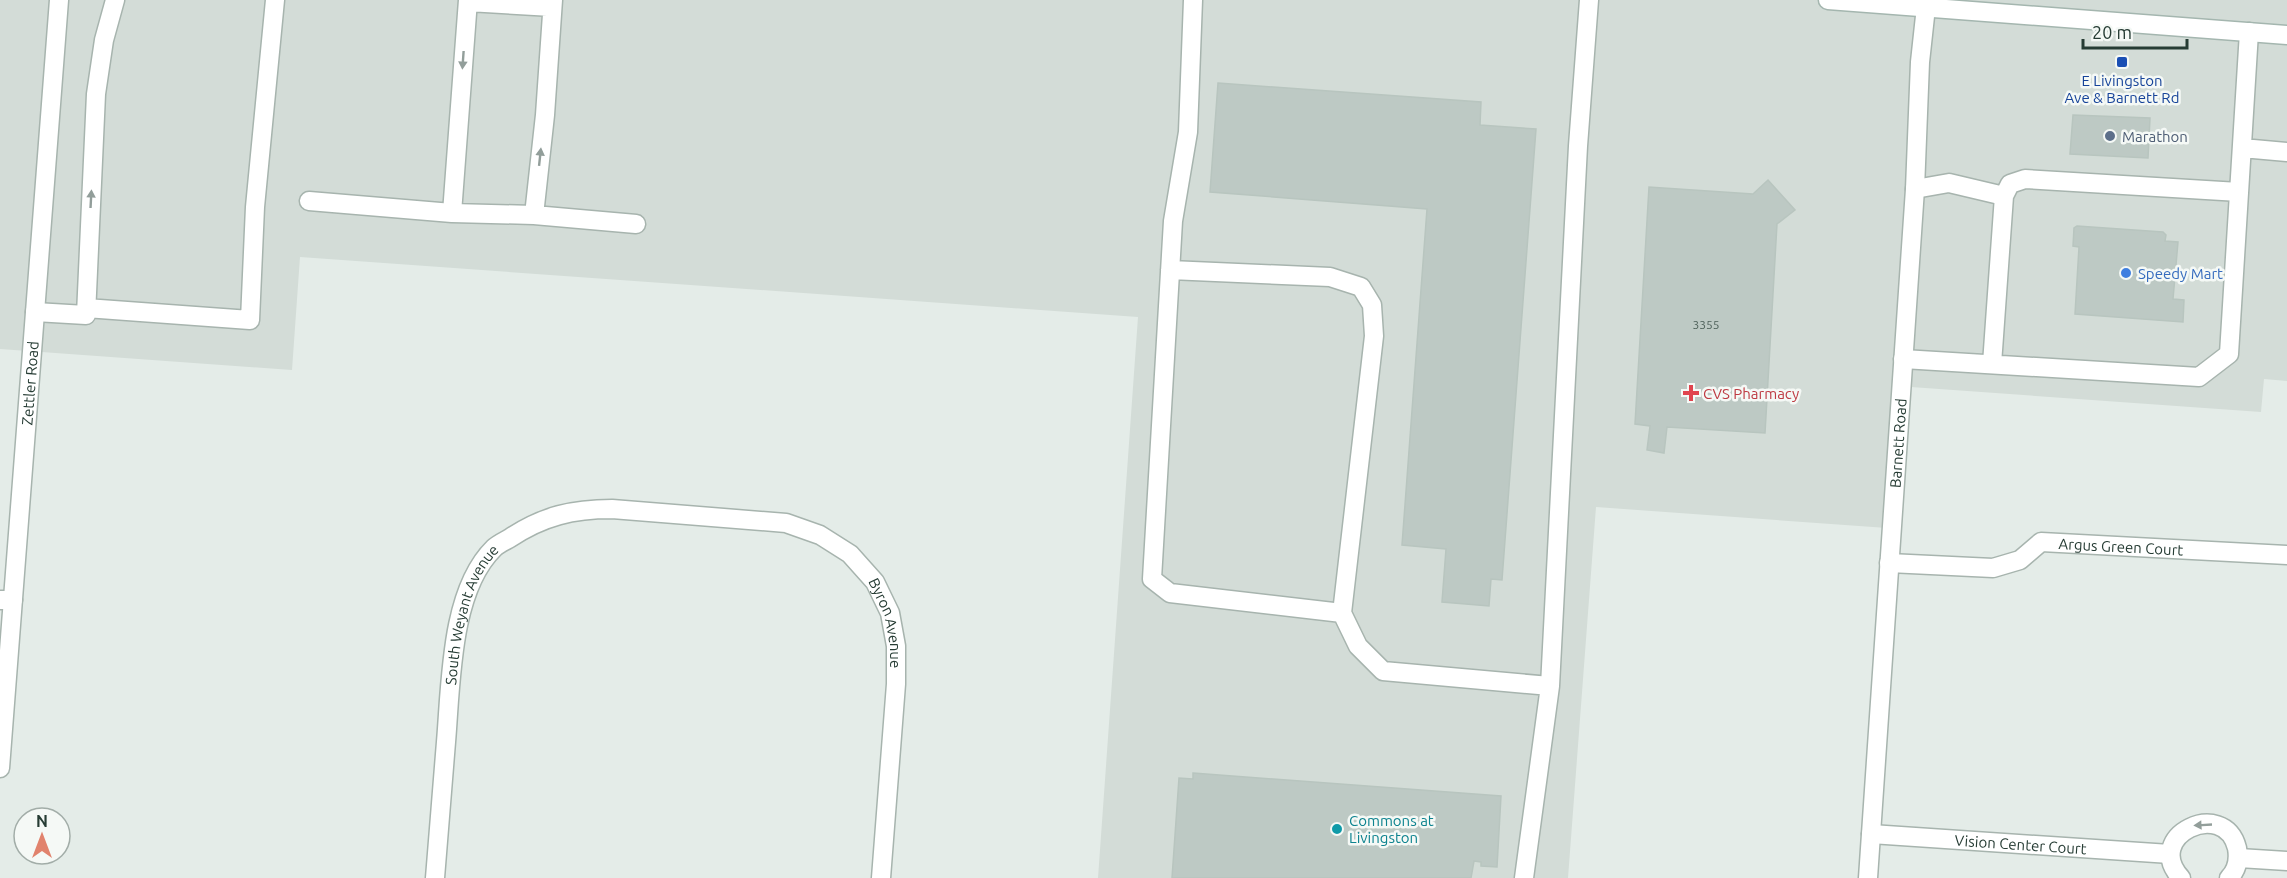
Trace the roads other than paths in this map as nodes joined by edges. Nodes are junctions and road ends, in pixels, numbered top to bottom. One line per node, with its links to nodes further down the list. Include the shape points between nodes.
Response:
1 (59, 0): 23 (street, Zettler Road)
2 (115, 0): 22 (street, one-way to 2, via 96,93)
3 (274, 0): 22 (street, via 255,207 250,320)
4 (1193, 0): 21 (street, via 1188,132 1173,221)
5 (1589, 0): 31 (street)
6 (1828, 0): 9 (street)
7 (468, 1): 8 (street); 18 (street, one-way to 18)
8 (552, 4): 19 (street, one-way to 8)
9 (1926, 7): 10 (street); 14 (street, Barnett Road)
10 (2249, 32): 11 (street); 12 (street)
11 (2287, 35)
12 (2242, 148): 13 (street); 15 (street)
13 (2287, 152)
14 (1915, 189): 16 (street, via 1949,183); 24 (street, Barnett Road)
15 (2239, 192): 16 (street, via 2025,179 2010,184); 25 (street, via 2229,354 2199,377)
16 (2004, 196): 25 (street)
17 (309, 201): 18 (street)
18 (452, 213): 19 (street)
19 (534, 215): 20 (street)
20 (636, 224)
21 (1170, 270): 30 (street, via 1152,579 1170,593); 30 (street, via 1330,277 1361,287 1372,305 1374,336)
22 (86, 308): 23 (street, via 86,315)
23 (35, 312): 29 (street, Zettler Road)
24 (1903, 359): 25 (street); 28 (street, Barnett Road)
25 (1992, 364)
26 (681, 515): 37 (street, South Weyant Avenue, via 612,509 568,512 531,523 494,548 472,579 459,619 453,659); 38 (street, Byron Avenue, via 786,523 820,535 850,554 875,582 890,613 896,646)
27 (2287, 555): 28 (street, Argus Green Court, via 2041,542 2020,560 1993,568)
28 (1889, 563): 33 (street, Barnett Road)
29 (6, 600): 32 (street, Zettler Road)
30 (1342, 613): 31 (street, via 1358,646 1383,671)
31 (1550, 686): 39 (street)
32 (0, 768)
33 (1871, 834): 34 (street, Vision Center Court); 40 (street, Barnett Road)
34 (2170, 854): 35 (street, one-way to 34, via 2235,841 2223,828 2207,823 2189,826 2176,838); 41 (street)
35 (2239, 858): 36 (street); 42 (street)
36 (2287, 861)
37 (435, 878)
38 (881, 878)
39 (1524, 878)
40 (1868, 878)
41 (2181, 878)
42 (2229, 878)

